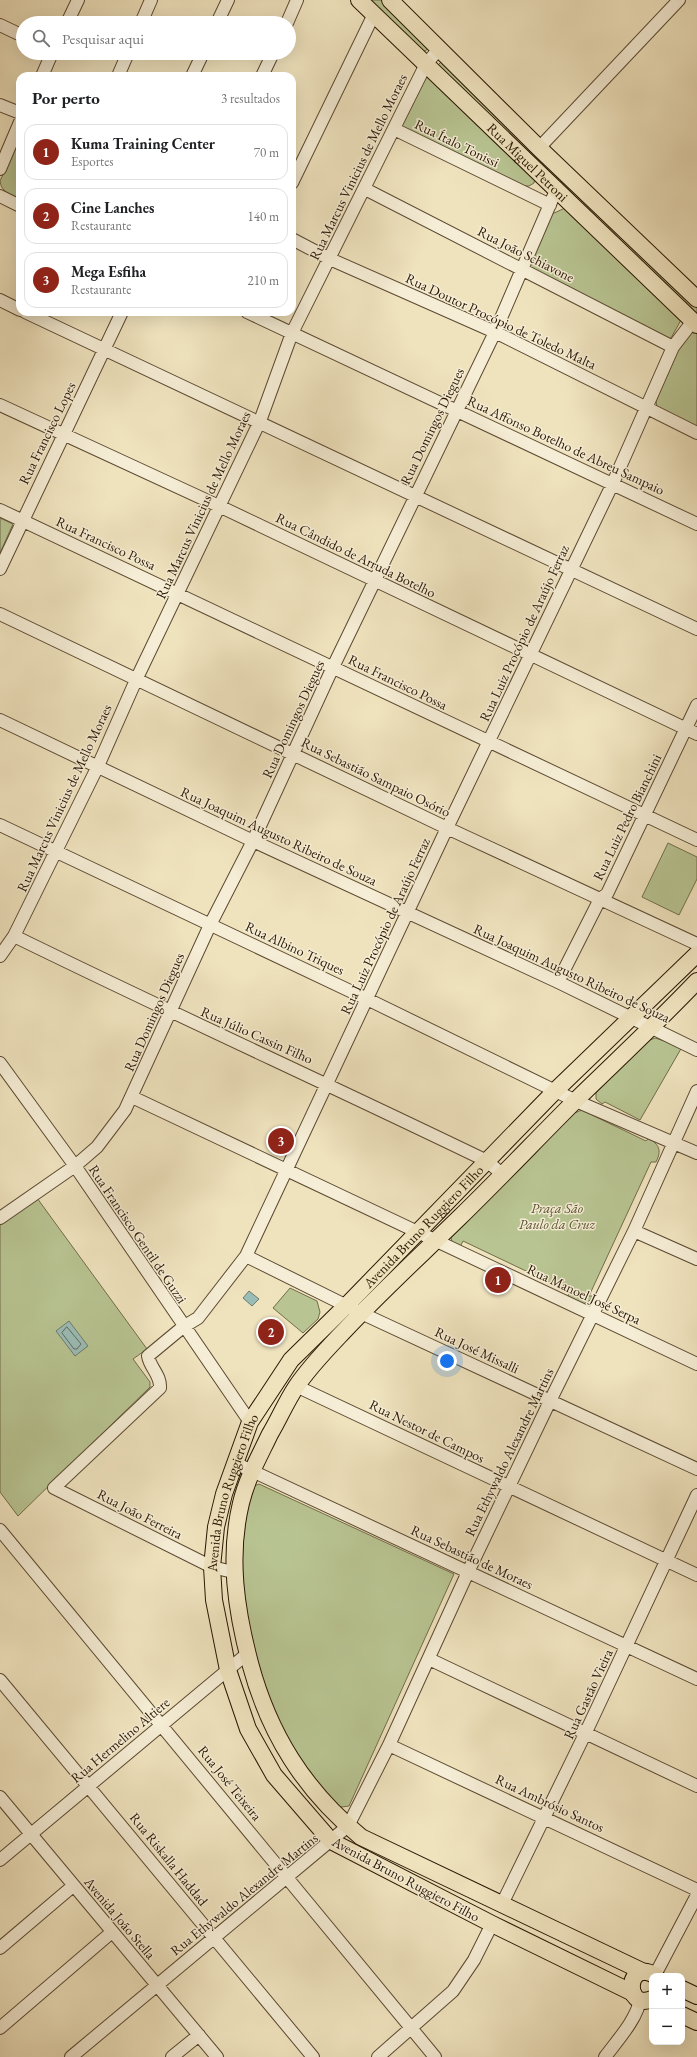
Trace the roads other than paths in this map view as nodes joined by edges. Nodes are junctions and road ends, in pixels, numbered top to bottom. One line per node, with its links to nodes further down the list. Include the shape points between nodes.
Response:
1 (78, 0): 9 (street)
2 (151, 0): 10 (street)
3 (228, 0): 11 (street)
4 (297, 0): 12 (street)
5 (359, 0): 8 (main road, Rua Miguel Petroni)
6 (390, 0): 15 (main road, Rua Miguel Petroni)
7 (679, 0): 29 (street)
8 (374, 14): 20 (main road, Rua Miguel Petroni); 31 (street)
9 (70, 16)
10 (144, 16)
11 (220, 16)
12 (290, 16)
13 (0, 25): 14 (street)
14 (16, 33)
15 (439, 49): 20 (street, Rua Marcus Vinicius de Mello Moraes); 29 (main road, Rua Miguel Petroni)
16 (49, 60): 21 (street)
17 (125, 60): 22 (street)
18 (200, 60): 23 (street)
19 (270, 60): 24 (street)
20 (426, 64): 27 (street, Rua Marcus Vinicius de Mello Moraes); 32 (main road, Rua Miguel Petroni)
21 (44, 72)
22 (120, 72)
23 (194, 72)
24 (264, 72)
25 (0, 105): 26 (street)
26 (16, 111)
27 (394, 129): 33 (street, Rua Marcus Vinicius de Mello Moraes); 36 (street, Rua Ítalo Tonissi)
28 (16, 131): 30 (street)
29 (539, 148): 40 (main road, Rua Miguel Petroni)
30 (0, 169)
31 (296, 175)
32 (557, 188): 36 (street, Rua Domingos Diegues); 46 (main road, Rua Miguel Petroni)
33 (365, 189): 38 (street, Rua Marcus Vinicius de Mello Moraes); 39 (street, Rua João Schiavone)
34 (0, 196): 35 (street)
35 (16, 204)
36 (550, 205): 39 (street, Rua Domingos Diegues)
37 (296, 241): 38 (street, Rua Doutor Procópio de Toledo Malta)
38 (330, 259): 47 (street, Rua Doutor Procópio de Toledo Malta); 48 (street, Rua Marcus Vinicius de Mello Moraes)
39 (522, 269): 47 (street, Rua Domingos Diegues); 49 (street, Rua João Schiavone)
40 (697, 299)
41 (0, 300): 42 (street)
42 (16, 308)
43 (34, 316): 50 (street)
44 (120, 316): 50 (street, Rua Francisco Lopes)
45 (256, 316): 48 (street, Rua Affonso Botelho de Abreu Sampaio)
46 (695, 323): 49 (street, Rua Luiz Procópio de Araújo Ferraz)
47 (495, 332): 52 (street, Rua Doutor Procópio de Toledo Malta); 53 (street, Rua Domingos Diegues)
48 (292, 333): 53 (street, Rua Affonso Botelho de Abreu Sampaio); 54 (street, Rua Marcus Vinicius de Mello Moraes)
49 (672, 347): 52 (street, Rua Luiz Procópio de Araújo Ferraz)
50 (105, 349): 54 (street); 56 (street, Rua Francisco Lopes)
51 (0, 404): 56 (street, Rua Cândido de Arruda Botelho)
52 (646, 408): 55 (street, Rua Doutor Procópio de Toledo Malta); 57 (street, Rua Luiz Procópio de Araújo Ferraz)
53 (457, 410): 57 (street, Rua Affonso Botelho de Abreu Sampaio); 58 (street, Rua Domingos Diegues)
54 (260, 421): 58 (street); 59 (street, Rua Marcus Vinicius de Mello Moraes)
55 (697, 433)
56 (63, 434): 59 (street, Rua Cândido de Arruda Botelho); 61 (street, Rua Francisco Lopes)
57 (613, 484): 62 (street, Rua Affonso Botelho de Abreu Sampaio); 63 (street, Rua Luiz Procópio de Araújo Ferraz)
58 (414, 496): 63 (street); 65 (street, Rua Domingos Diegues)
59 (221, 506): 65 (street, Rua Cândido de Arruda Botelho); 66 (street, Rua Marcus Vinicius de Mello Moraes)
60 (0, 510): 61 (street, Rua Francisco Possa)
61 (22, 520): 64 (street, Rua Francisco Lopes); 66 (street, Rua Francisco Possa)
62 (697, 524)
63 (571, 568): 68 (street); 69 (street, Rua Luiz Procópio de Araújo Ferraz)
64 (0, 569)
65 (374, 581): 69 (street, Rua Cândido de Arruda Botelho); 70 (street, Rua Domingos Diegues)
66 (178, 594): 70 (street, Rua Francisco Possa); 71 (street, Rua Marcus Vinicius de Mello Moraes)
67 (0, 614): 71 (street, Rua Sebastião Sampaio Osório)
68 (697, 628)
69 (529, 654): 74 (street, Rua Cândido de Arruda Botelho); 75 (street, Rua Luiz Procópio de Araújo Ferraz)
70 (333, 667): 75 (street, Rua Francisco Possa); 76 (street, Rua Domingos Diegues)
71 (136, 680): 76 (street, Rua Sebastião Sampaio Osório); 77 (street, Rua Marcus Vinicius de Mello Moraes)
72 (697, 705): 74 (street, Rua Luiz Pedro Bianchini)
73 (0, 720): 77 (street, Rua Joaquim Augusto Ribeiro de Souza)
74 (692, 731): 78 (street, Rua Luiz Pedro Bianchini)
75 (489, 742): 78 (street, Rua Francisco Possa); 80 (street, Rua Luiz Procópio de Araújo Ferraz)
76 (292, 753): 80 (street, Rua Sebastião Sampaio Osório); 82 (street, Rua Domingos Diegues)
77 (98, 766): 82 (street, Rua Joaquim Augusto Ribeiro de Souza); 83 (street, Rua Marcus Vinicius de Mello Moraes)
78 (644, 814): 81 (street, Rua Francisco Possa); 84 (street, Rua Luiz Pedro Bianchini, via 607,894)
79 (0, 824): 83 (street, Rua Albino Triques)
80 (447, 828): 84 (street, Rua Sebastião Sampaio Osório); 85 (street, Rua Luiz Procópio de Araújo Ferraz)
81 (697, 840)
82 (253, 841): 85 (street, Rua Joaquim Augusto Ribeiro de Souza); 86 (street, Rua Domingos Diegues)
83 (57, 852): 86 (street, Rua Albino Triques); 87 (street, Rua Marcus Vinicius de Mello Moraes)
84 (600, 899): 88 (street, Rua Sebastião Sampaio Osório); 92 (street, Rua Luiz Pedro Bianchini)
85 (407, 913): 92 (street, Rua Joaquim Augusto Ribeiro de Souza); 93 (street, Rua Luiz Procópio de Araújo Ferraz)
86 (210, 925): 93 (street, Rua Albino Triques); 94 (street, Rua Domingos Diegues)
87 (14, 936): 90 (street, Rua Marcus Vinicius de Mello Moraes); 94 (street, Rua Júlio Cassin Filho)
88 (697, 944)
89 (697, 954): 95 (main road, Avenida Bruno Ruggiero Filho)
90 (0, 956)
91 (697, 981): 96 (main road, Avenida Bruno Ruggiero Filho)
92 (558, 982): 95 (street, Rua Joaquim Augusto Ribeiro de Souza)
93 (367, 999): 99 (street, Rua Luiz Procópio de Araújo Ferraz); 100 (street, Rua Albino Triques)
94 (169, 1012): 99 (street, Rua Júlio Cassin Filho); 102 (street, Rua Domingos Diegues)
95 (633, 1018): 96 (street, Rua Joaquim Augusto Ribeiro de Souza); 100 (main road, Avenida Bruno Ruggiero Filho)
96 (653, 1028): 97 (street, Rua Joaquim Augusto Ribeiro de Souza); 103 (main road, Avenida Bruno Ruggiero Filho)
97 (697, 1050)
98 (0, 1063): 107 (street, Rua Francisco Gentil de Guzzi)
99 (328, 1084): 106 (street, Rua Júlio Cassin Filho); 108 (street, Rua Luiz Procópio de Araújo Ferraz)
100 (556, 1090): 103 (street, Rua Albino Triques); 106 (main road, Avenida Bruno Ruggiero Filho)
101 (697, 1091): 104 (street, Rua Ethywaldo Alexandre Martins)
102 (132, 1097): 107 (street, Rua Domingos Diegues, via 97,1147); 108 (street, Rua Manoel José Serpa)
103 (576, 1101): 104 (street, Rua Albino Triques); 109 (main road, Avenida Bruno Ruggiero Filho)
104 (673, 1142): 105 (street, Rua Albino Triques); 111 (street, Rua Ethywaldo Alexandre Martins)
105 (697, 1153)
106 (487, 1161): 109 (street, Rua Júlio Cassin Filho); 112 (main road, Avenida Bruno Ruggiero Filho)
107 (75, 1166): 110 (street, Rua Domingos Diegues); 118 (street, Rua Francisco Gentil de Guzzi)
108 (286, 1170): 112 (street, Rua Manoel José Serpa); 114 (street, Rua Luiz Procópio de Araújo Ferraz)
109 (503, 1175): 113 (main road, Avenida Bruno Ruggiero Filho)
110 (0, 1218)
111 (634, 1231): 115 (street); 117 (street, Rua Ethywaldo Alexandre Martins)
112 (418, 1233): 113 (street, Rua Manoel José Serpa); 116 (main road, Avenida Bruno Ruggiero Filho)
113 (436, 1241): 116 (main road, Avenida Bruno Ruggiero Filho); 117 (street, Rua Manoel José Serpa)
114 (246, 1256): 116 (street, Rua José Missalli); 118 (street, Rua Luiz Procópio de Araújo Ferraz, via 204,1312)
115 (697, 1259)
116 (354, 1309): 120 (main road, Avenida Bruno Ruggiero Filho); 121 (street, Rua José Missalli); 122 (main road, Avenida Bruno Ruggiero Filho, via 291,1360)
117 (592, 1314): 119 (street, Rua Manoel José Serpa); 121 (street, Rua Ethywaldo Alexandre Martins)
118 (183, 1327): 122 (street, Rua Francisco Gentil de Guzzi); 127 (street, Rua Luiz Procópio de Araújo Ferraz, via 148,1356 160,1381 160,1388)
119 (697, 1364)
120 (296, 1386): 125 (main road, Avenida Bruno Ruggiero Filho); 126 (street, Rua Nestor de Campos)
121 (550, 1401): 124 (street, Rua José Missalli); 126 (street, Rua Ethywaldo Alexandre Martins)
122 (250, 1422): 123 (main road, Avenida Bruno Ruggiero Filho)
123 (235, 1463): 125 (street, Rua Sebastião de Moraes); 131 (main road, Avenida Bruno Ruggiero Filho, via 216,1527)
124 (697, 1469)
125 (251, 1470): 132 (main road, Avenida Bruno Ruggiero Filho, via 236,1530); 133 (street, Rua Sebastião de Moraes)
126 (510, 1487): 130 (street, Rua Nestor de Campos); 133 (street, Rua Ethywaldo Alexandre Martins)
127 (54, 1488): 131 (street, Rua João Ferreira)
128 (697, 1494): 130 (street, Rua Gastão Vieira)
129 (0, 1530): 141 (street, Rua José Teixeira)
130 (667, 1560): 134 (street, Rua Nestor de Campos); 135 (street, Rua Gastão Vieira)
131 (212, 1567): 132 (street, Rua João Ferreira); 138 (main road, Avenida Bruno Ruggiero Filho, via 214,1600)
132 (233, 1572): 136 (main road, Avenida Bruno Ruggiero Filho)
133 (468, 1572): 135 (street, Rua Sebastião de Moraes); 137 (street, Rua Ethywaldo Alexandre Martins)
134 (697, 1575)
135 (627, 1646): 139 (street, Rua Sebastião de Moraes); 142 (street, Rua Gastão Vieira)
136 (248, 1653): 138 (street, Rua Hermelino Altiere); 148 (main road, Avenida Bruno Ruggiero Filho, via 256,1686 268,1717 289,1757 330,1809)
137 (429, 1659): 142 (street); 143 (street, Rua Ethywaldo Alexandre Martins)
138 (228, 1670): 141 (street, Rua Hermelino Altiere); 150 (main road, Avenida Bruno Ruggiero Filho, via 248,1729 267,1763 288,1793)
139 (697, 1679)
140 (0, 1680): 144 (street, Rua Riskalla Haddad)
141 (162, 1724): 144 (street, Rua Hermelino Altiere); 152 (street, Rua José Teixeira)
142 (586, 1732): 145 (street); 147 (street, Rua Gastão Vieira)
143 (389, 1745): 147 (street, Rua Ambrósio Santos); 148 (street, Rua Ethywaldo Alexandre Martins)
144 (89, 1786): 149 (street, Rua Hermelino Altiere); 159 (street, Rua Riskalla Haddad)
145 (697, 1786)
146 (0, 1797): 149 (street, Avenida João Stella)
147 (546, 1817): 154 (street, Rua Ambrósio Santos); 156 (street, Rua Gastão Vieira)
148 (348, 1826): 150 (street, Rua Ethywaldo Alexandre Martins); 156 (main road, Avenida Bruno Ruggiero Filho, via 361,1837)
149 (31, 1833): 151 (street, Rua Hermelino Altiere); 153 (street, Avenida João Stella)
150 (331, 1841): 152 (street, Rua Ethywaldo Alexandre Martins); 157 (main road, Avenida Bruno Ruggiero Filho)
151 (0, 1860)
152 (288, 1878): 159 (street, Rua Ethywaldo Alexandre Martins); 171 (street, Rua José Teixeira)
153 (73, 1886): 158 (street, Avenida João Stella); 160 (street)
154 (697, 1890)
155 (697, 1895): 162 (street)
156 (502, 1904): 161 (main road, Avenida Bruno Ruggiero Filho)
157 (492, 1924): 167 (main road, Avenida Bruno Ruggiero Filho); 171 (street, via 464,1977 453,1992)
158 (112, 1932): 164 (street, Avenida João Stella); 170 (street)
159 (215, 1938): 164 (street, Rua Ethywaldo Alexandre Martins); 176 (street, Rua Riskalla Haddad)
160 (0, 1948)
161 (650, 1973)
162 (653, 1973)
163 (649, 1975): 167 (main road, via 633,1980)
164 (156, 1985): 172 (street, Avenida João Stella); 173 (street, Rua Ethywaldo Alexandre Martins)
165 (685, 1990): 166 (main road)
166 (697, 1996)
167 (645, 1999): 179 (street)
168 (685, 2016): 169 (main road)
169 (697, 2022)
170 (0, 2028)
171 (411, 2030): 177 (street); 178 (street, Rua José Teixeira)
172 (199, 2035): 174 (street); 175 (street, Avenida João Stella)
173 (71, 2057)
174 (172, 2057)
175 (217, 2057)
176 (313, 2057)
177 (378, 2057)
178 (435, 2057)
179 (605, 2057)

